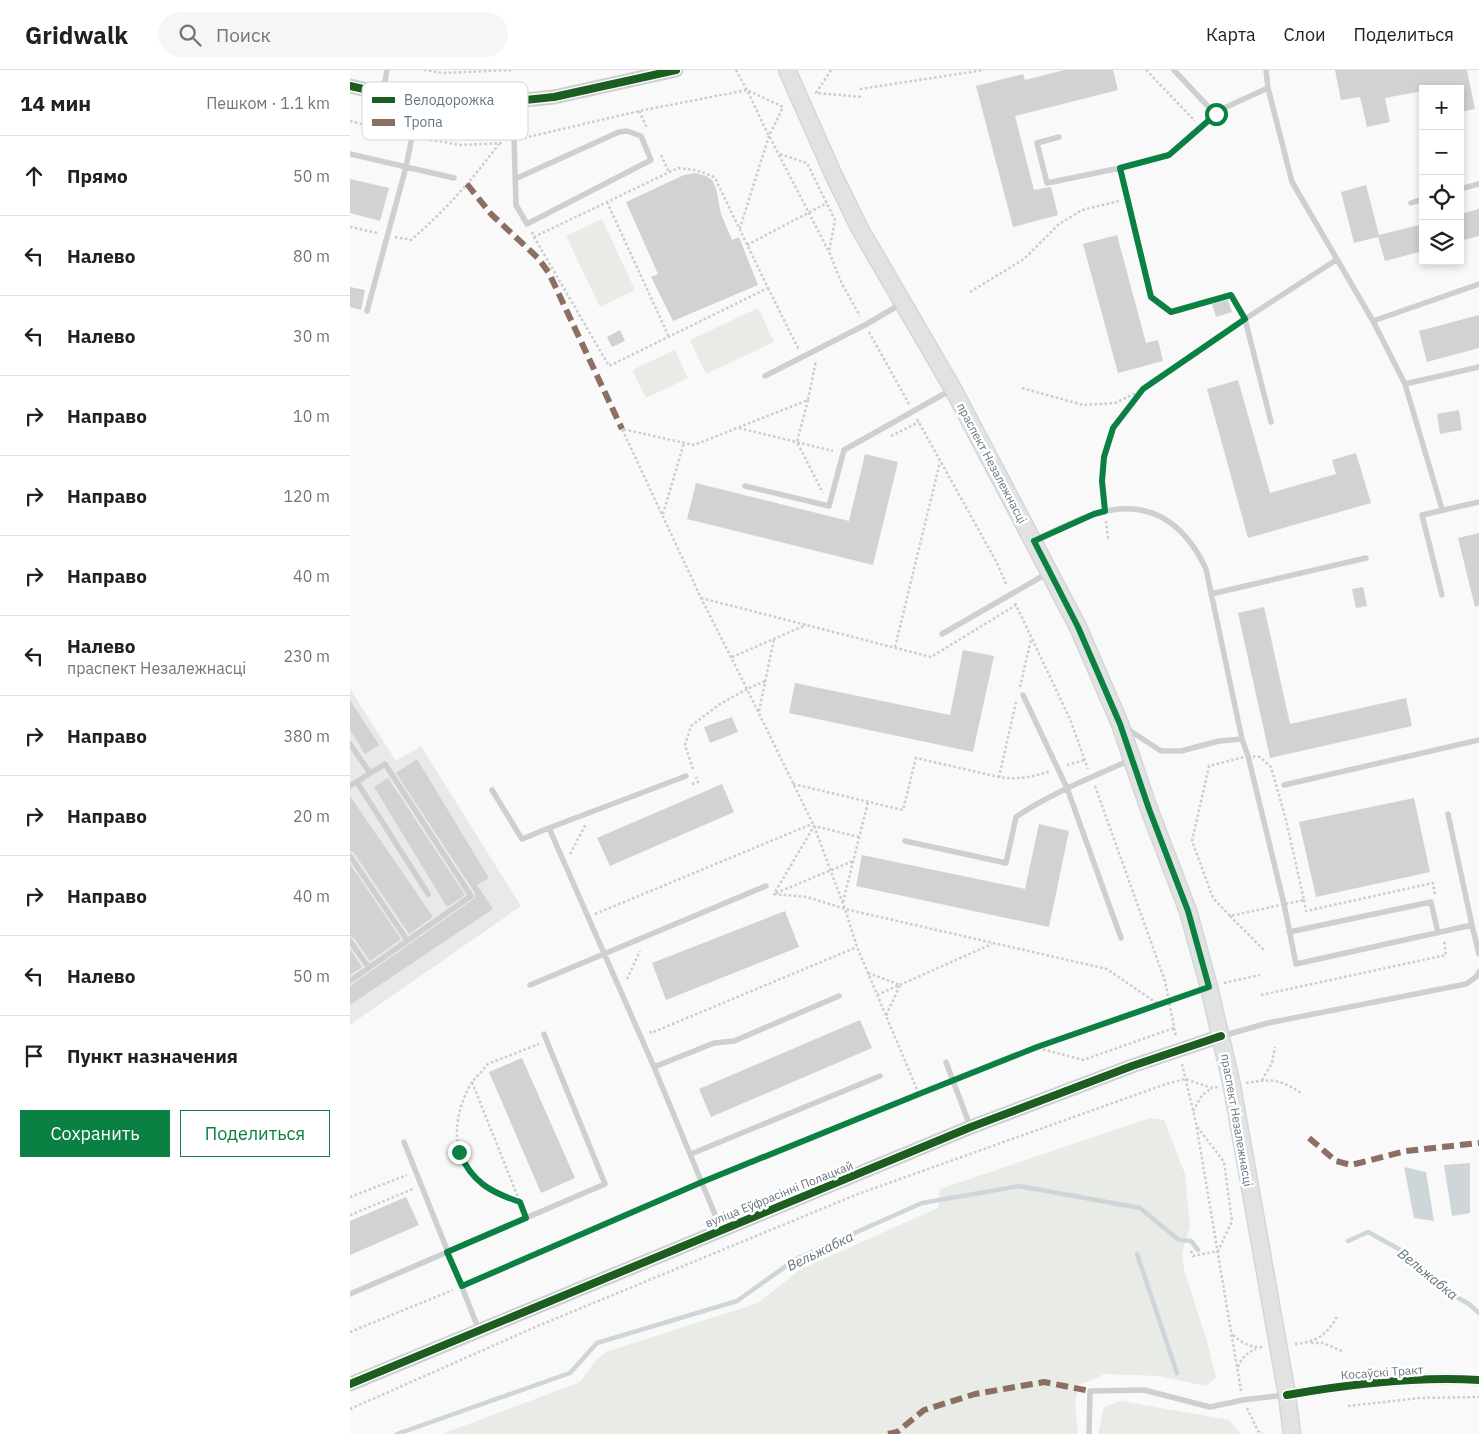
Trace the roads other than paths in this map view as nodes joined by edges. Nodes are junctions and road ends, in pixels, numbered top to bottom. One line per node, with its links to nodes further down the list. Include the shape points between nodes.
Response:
1 (676, 70): 6 (street, via 554,97)
2 (787, 70): 23 (main road, праспект Незалежнасці, via 860,229)
3 (1174, 70): 7 (lane)
4 (1266, 70): 5 (lane)
5 (1268, 88): 7 (lane); 20 (lane, via 1292,182)
6 (528, 99)
7 (1216, 114): 13 (lane, via 1169,155)
8 (1059, 136): 13 (lane, via 1037,143 1047,184)
9 (412, 140): 12 (lane)
10 (514, 140): 15 (lane)
11 (350, 154): 12 (lane)
12 (406, 167): 14 (lane); 24 (lane)
13 (1120, 168): 22 (lane)
14 (454, 178)
15 (515, 179): 15 (lane, via 516,204 527,224 651,160 640,136 619,132)
16 (1479, 184): 17 (lane)
17 (1464, 188)
18 (1419, 200): 19 (lane)
19 (1411, 203)
20 (1336, 260): 25 (lane); 30 (lane, via 1245,319)
21 (1479, 284): 25 (lane)
22 (1151, 297)
23 (903, 303): 27 (lane); 29 (main road, праспект Незалежнасці)
24 (367, 311)
25 (1373, 321): 28 (lane)
26 (1479, 367): 28 (lane)
27 (765, 376)
28 (1405, 384): 33 (lane)
29 (953, 389): 31 (lane, via 844,450 829,506); 34 (main road, праспект Незалежнасці)
30 (1271, 422)
31 (744, 486)
32 (1479, 502): 33 (lane)
33 (1442, 509): 38 (lane, via 1422,515)
34 (1034, 541): 36 (main road, праспект Незалежнасці); 37 (lane, via 1105,511 1120,508 1147,511 1170,521 1183,532 1206,569)
35 (1366, 558): 37 (lane)
36 (1050, 572): 39 (lane); 41 (main road, праспект Незалежнасці)
37 (1211, 594): 42 (lane)
38 (1442, 595)
39 (942, 634)
40 (1023, 695): 51 (lane)
41 (1120, 724): 42 (lane, via 1161,751 1181,751); 45 (main road, праспект Незалежнасці)
42 (1242, 739): 60 (lane)
43 (1479, 740): 49 (lane)
44 (350, 744): 46 (lane)
45 (1132, 760): 51 (lane); 74 (main road, праспект Незалежнасці, via 1188,911)
46 (370, 773): 48 (lane); 64 (lane, via 385,764 471,896)
47 (686, 776): 54 (lane)
48 (356, 782): 50 (lane); 58 (lane)
49 (1284, 785)
50 (350, 786)
51 (1068, 788): 55 (lane, via 1016,817 1006,863); 63 (lane)
52 (492, 790): 54 (lane, via 522,839)
53 (1448, 814): 59 (lane)
54 (549, 828): 66 (lane)
55 (905, 841)
56 (350, 856): 64 (lane)
57 (766, 886): 66 (lane)
58 (428, 894)
59 (1472, 925): 61 (lane); 62 (lane)
60 (1289, 932): 61 (lane, via 1431,902); 61 (lane, via 1296,964)
61 (1438, 932)
62 (1477, 933): 67 (lane)
63 (1121, 938)
64 (407, 940): 68 (lane)
65 (350, 941): 68 (lane)
66 (604, 954): 71 (lane); 76 (lane)
67 (1479, 954)
68 (369, 968): 70 (lane)
69 (1479, 972): 74 (lane, via 1466,984)
70 (350, 981)
71 (530, 985)
72 (839, 996): 76 (lane, via 734,1041 714,1043)
73 (544, 1034): 82 (lane, via 605,1184)
74 (1221, 1036): 78 (street, вуліца Еўфрасінні Полацкай); 87 (main road, праспект Незалежнасці)
75 (946, 1062): 78 (lane)
76 (654, 1067): 80 (lane)
77 (880, 1076): 80 (lane)
78 (970, 1128): 81 (street, вуліца Еўфрасінні Полацкай)
79 (404, 1142): 82 (lane)
80 (691, 1154): 81 (lane)
81 (721, 1230): 84 (street, вуліца Еўфрасінні Полацкай)
82 (447, 1252): 83 (lane); 84 (lane)
83 (350, 1294)
84 (479, 1331): 86 (street, вуліца Еўфрасінні Полацкай)
85 (1479, 1380): 87 (street, Косаўскі Тракт, via 1453,1378 1346,1385)
86 (350, 1384)
87 (1287, 1395): 88 (lane, via 1210,1407 1144,1390 1090,1391); 89 (main road)
88 (1090, 1434)
89 (1292, 1434)

